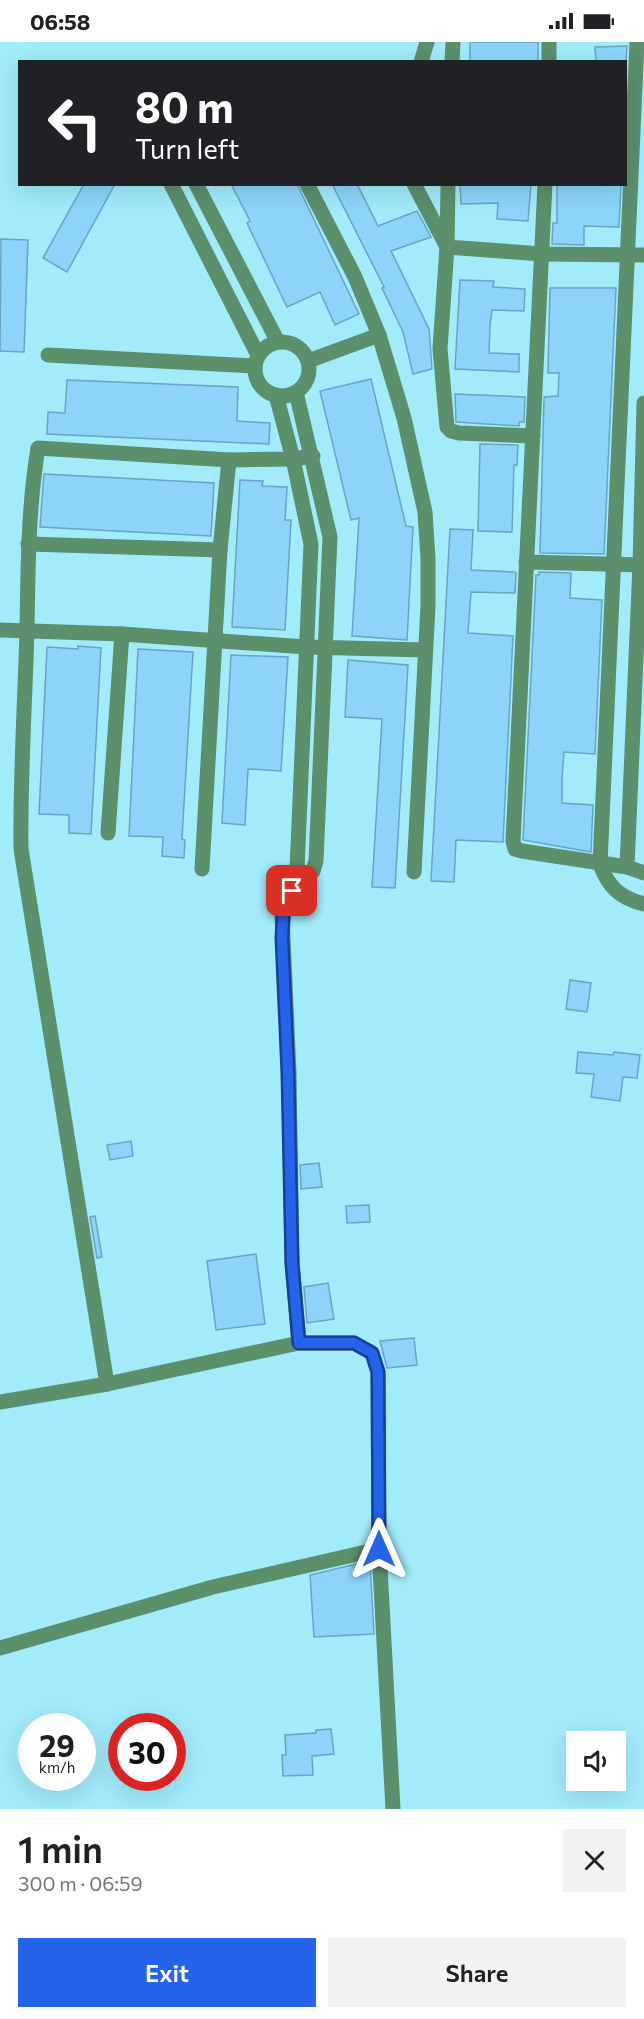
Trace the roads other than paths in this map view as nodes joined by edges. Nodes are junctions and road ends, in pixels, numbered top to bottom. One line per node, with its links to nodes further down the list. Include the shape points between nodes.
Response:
1 (427, 42): 5 (street)
2 (453, 42): 6 (street)
3 (549, 42): 7 (street)
4 (637, 42): 16 (street)
5 (422, 60)
6 (452, 60)
7 (549, 60)
8 (172, 186): 21 (street)
9 (197, 186): 19 (street)
10 (308, 186): 18 (street, via 356,277)
11 (415, 186): 14 (street)
12 (448, 186): 14 (street)
13 (545, 186): 15 (street)
14 (447, 247): 15 (street); 26 (street, via 440,350 447,427 459,433)
15 (542, 254): 16 (street); 26 (street)
16 (627, 255): 17 (street); 33 (street)
17 (644, 255)
18 (379, 335): 22 (street); 41 (street, via 404,418 425,512 429,559)
19 (279, 342): 21 (street, via 266,346); 22 (street, via 302,350)
20 (48, 355): 21 (street)
21 (256, 360): 24 (street, via 259,384)
22 (308, 362): 23 (street, via 307,378)
23 (296, 392): 24 (street); 27 (street)
24 (276, 395): 28 (street)
25 (644, 403): 34 (street)
26 (532, 436): 32 (street)
27 (313, 456): 28 (street); 40 (street, via 330,537)
28 (293, 459): 29 (street); 39 (street, via 311,544)
29 (229, 460): 30 (street, via 38,448); 31 (street)
30 (28, 544): 31 (street); 36 (street)
31 (220, 550): 38 (street)
32 (526, 562): 33 (street); 43 (street, via 513,841 515,849 522,851)
33 (614, 565): 34 (street); 43 (street)
34 (642, 565): 44 (street)
35 (0, 630): 36 (street)
36 (27, 631): 37 (street); 51 (street, via 21,849)
37 (122, 634): 38 (street); 42 (street)
38 (214, 640): 39 (street); 45 (street)
39 (306, 646): 40 (street); 48 (street, via 297,870)
40 (326, 647): 41 (street); 48 (street, via 318,844 313,871)
41 (425, 650): 46 (street)
42 (108, 833)
43 (600, 864): 44 (street); 49 (street, via 615,891)
44 (627, 867): 47 (street)
45 (202, 869)
46 (414, 872)
47 (644, 873)
48 (302, 881): 50 (street, via 284,902 282,916 292,1263)
49 (644, 904)
50 (299, 1343): 51 (street); 53 (street, via 354,1343 372,1353 378,1372)
51 (107, 1384): 52 (street)
52 (0, 1402)
53 (379, 1549): 54 (street, via 213,1587); 55 (street)
54 (0, 1648)
55 (393, 1809)

